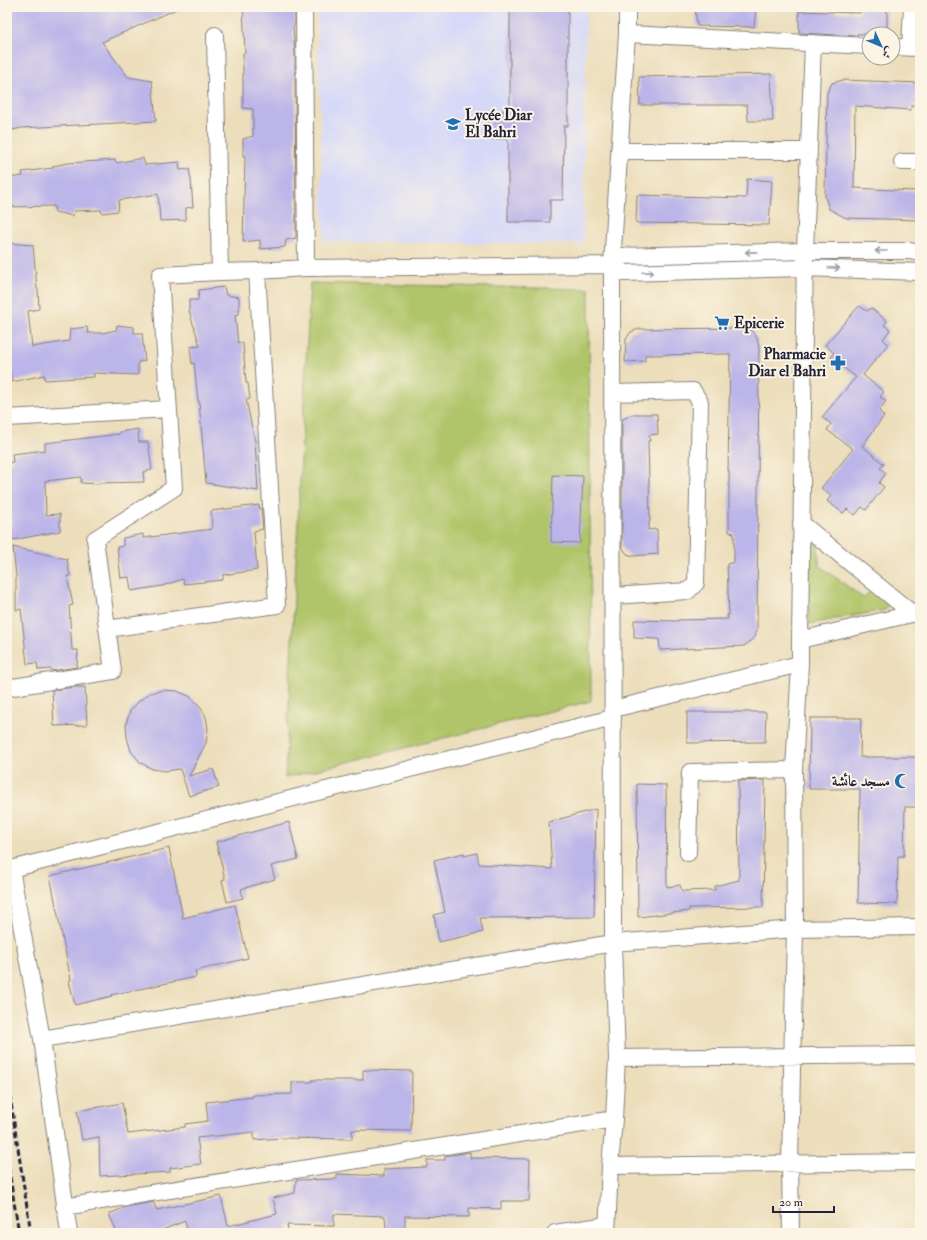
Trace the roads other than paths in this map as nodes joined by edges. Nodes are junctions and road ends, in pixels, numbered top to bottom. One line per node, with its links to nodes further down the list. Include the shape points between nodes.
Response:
1 (304, 7): 17 (street)
2 (627, 7): 4 (street)
3 (912, 7): 9 (street)
4 (627, 34): 6 (street); 10 (street)
5 (215, 35): 20 (street)
6 (813, 43): 7 (street); 11 (street)
7 (861, 46)
8 (901, 47): 9 (street)
9 (915, 48)
10 (619, 151): 11 (street); 16 (street)
11 (808, 151): 14 (street)
12 (902, 162): 13 (street)
13 (920, 162)
14 (805, 251): 15 (street, one-way to 14); 16 (street, one-way to 16, via 622,256); 18 (street)
15 (920, 253)
16 (612, 265): 17 (street); 18 (street, one-way to 18, via 624,273); 22 (street)
17 (306, 268): 19 (street)
18 (805, 268): 21 (street, one-way to 21); 25 (street)
19 (257, 271): 20 (street); 28 (street, via 277,606)
20 (220, 272): 23 (street, via 160,275)
21 (920, 272)
22 (612, 393): 26 (street); 26 (street, via 693,391 700,402 696,583 688,591)
23 (169, 409): 24 (street); 28 (street, via 174,488 95,539)
24 (7, 418)
25 (802, 523): 27 (street); 29 (street)
26 (613, 596): 32 (street)
27 (916, 613): 29 (street)
28 (107, 630): 31 (street, via 113,671)
29 (800, 640): 30 (street)
30 (800, 664): 32 (street); 33 (street)
31 (7, 688)
32 (613, 713): 37 (street); 38 (street, via 11,869)
33 (794, 770): 34 (street, via 690,772); 36 (street)
34 (688, 853)
35 (920, 927): 36 (street)
36 (795, 929): 37 (street); 40 (street)
37 (613, 943): 38 (street); 41 (street)
38 (42, 1039): 46 (street)
39 (920, 1055): 40 (street)
40 (792, 1056): 41 (street); 44 (street)
41 (617, 1058): 42 (street)
42 (614, 1119): 45 (street); 46 (street)
43 (920, 1162): 44 (street)
44 (790, 1164): 45 (street); 50 (street)
45 (610, 1166): 47 (street)
46 (64, 1207): 48 (street)
47 (607, 1229): 49 (street)
48 (69, 1233)
49 (555, 1233)
50 (791, 1233)

